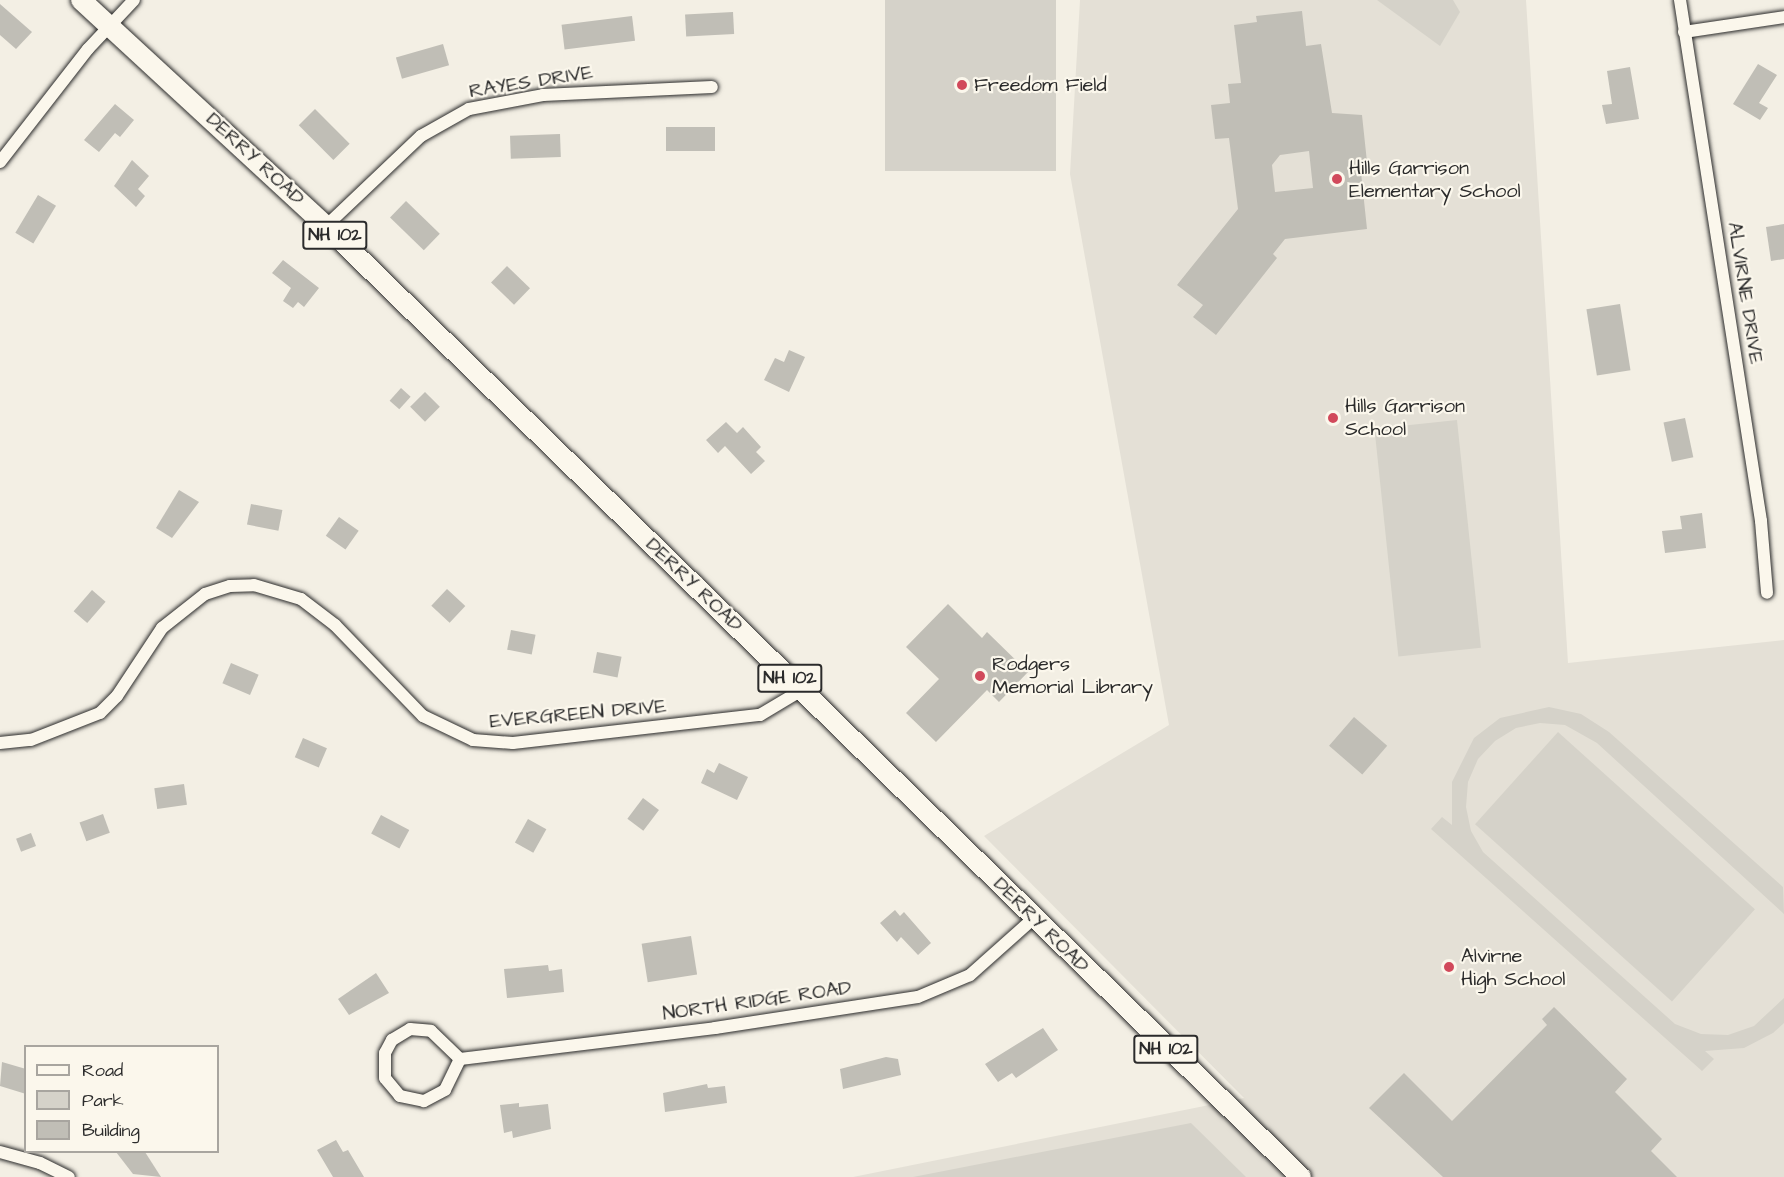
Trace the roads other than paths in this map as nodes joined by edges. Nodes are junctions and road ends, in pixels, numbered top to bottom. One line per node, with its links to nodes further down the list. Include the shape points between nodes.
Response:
1 (81, 0): 5 (main road, DERRY ROAD / NH 102)
2 (134, 0): 5 (street)
3 (1680, 0): 6 (street, ALVIRNE DRIVE)
4 (1784, 17): 6 (street)
5 (111, 25): 8 (street); 9 (main road, DERRY ROAD / NH 102)
6 (1684, 32): 10 (street, ALVIRNE DRIVE, via 1761,521)
7 (712, 87): 9 (street, RAYES DRIVE, via 543,95 454,115 404,151)
8 (0, 162)
9 (326, 226): 11 (main road, DERRY ROAD / NH 102)
10 (1767, 593)
11 (801, 690): 12 (street, EVERGREEN DRIVE, via 760,715 513,743 473,740 423,716 335,625 301,599 254,585 230,586 183,607 162,628 117,696 100,713 31,740); 13 (main road, DERRY ROAD / NH 102)
12 (0, 744)
13 (1034, 918): 14 (street, NORTH RIDGE ROAD, via 970,975 918,998); 17 (main road, DERRY ROAD / NH 102)
14 (460, 1059): 14 (street, via 432,1031 410,1029 392,1040 385,1053 385,1078 400,1096 424,1101 446,1090)
15 (0, 1152): 16 (street, via 40,1163)
16 (69, 1177)
17 (1301, 1177)

